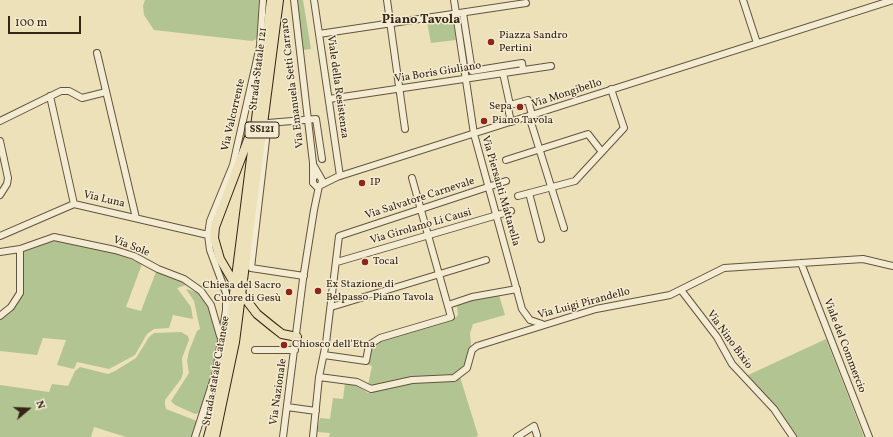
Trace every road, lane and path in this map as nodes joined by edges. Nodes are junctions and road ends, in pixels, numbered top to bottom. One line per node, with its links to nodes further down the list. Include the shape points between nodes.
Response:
1 (263, 0): 55 (street, Via Valcorrente, via 260,46 233,165 210,221)
2 (272, 0): 22 (main road, Strada Statale 121 / SS121)
3 (278, 0): 63 (main road, Strada Statale 121 / SS121)
4 (294, 0): 30 (street, Via Emanuela Setti Carraro)
5 (314, 0): 15 (street, Viale della Resistenza)
6 (386, 0): 14 (street)
7 (454, 0): 13 (street, Via Piersanti Mattarella)
8 (744, 0): 16 (street)
9 (870, 0): 12 (street)
10 (893, 0): 12 (street, Via Mongibello)
11 (526, 4): 13 (street)
12 (870, 7): 16 (street, Via Mongibello)
13 (460, 13): 14 (street); 19 (street, via 472,71 522,63); 21 (street, Via Piersanti Mattarella)
14 (390, 24): 15 (street); 23 (street)
15 (319, 34): 27 (street, Viale della Resistenza)
16 (757, 43): 24 (street, Via Mongibello)
17 (97, 53): 25 (street)
18 (551, 66): 19 (street, Via Boris Giuliano)
19 (523, 70): 20 (street, Via Boris Giuliano)
20 (503, 73): 21 (street, Via Boris Giuliano); 28 (street)
21 (466, 78): 23 (street, Via Boris Giuliano); 34 (street, Via Piersanti Mattarella)
22 (262, 84): 61 (main road, Strada Statale 121 / SS121); 69 (main road, via 256,97 250,137 215,227 216,249)
23 (399, 89): 27 (street, Via Boris Giuliano); 33 (street)
24 (611, 89): 29 (street, Via Mongibello); 37 (street, via 624,128)
25 (106, 92): 26 (street, via 82,98 65,90); 53 (street)
26 (50, 96): 31 (street); 49 (street)
27 (329, 99): 40 (street, Viale della Resistenza)
28 (510, 105): 29 (street, via 528,100); 32 (street, via 508,108)
29 (531, 116): 32 (street, Via Mongibello); 36 (street)
30 (307, 118): 38 (street, via 316,118); 42 (street, Via Emanuela Setti Carraro); 68 (street, via 268,124 251,268)
31 (0, 121)
32 (511, 122): 34 (street, Via Mongibello)
33 (405, 128)
34 (474, 134): 40 (street, Via Mongibello); 44 (street, Via Piersanti Mattarella)
35 (0, 141): 47 (street, via 8,178)
36 (539, 149): 37 (street, via 588,134); 39 (street); 45 (street)
37 (602, 152): 45 (street, via 575,181)
38 (322, 159)
39 (506, 160)
40 (338, 177): 42 (street); 42 (street)
41 (412, 178): 50 (street)
42 (317, 181): 68 (street)
43 (506, 181): 44 (street, Via Salvatore Carnevale)
44 (489, 186): 50 (street, Via Salvatore Carnevale); 52 (street, Via Piersanti Mattarella)
45 (552, 188): 46 (street); 54 (street)
46 (529, 193): 48 (street); 58 (street)
47 (0, 195)
48 (518, 196)
49 (74, 204): 53 (street, Via Luna); 57 (street, Via Luna)
50 (420, 209): 56 (street); 64 (street, Via Salvatore Carnevale, via 339,236)
51 (511, 211): 52 (street, Via Girolamo Li Causi)
52 (497, 215): 56 (street, Via Girolamo Li Causi); 70 (street, Via Piersanti Mattarella)
53 (136, 218): 55 (street, Via Luna)
54 (564, 228)
55 (208, 235): 80 (street, via 210,250 226,293)
56 (428, 235): 64 (street, Via Girolamo Li Causi); 67 (street)
57 (0, 236)
58 (541, 239)
59 (20, 248): 60 (street, Via Sole); 76 (street, via 20,293 11,307); 80 (street, Via Sole, via 54,237 115,250 184,279 206,295)
60 (0, 252)
61 (240, 252): 89 (main road, Strada statale Catanese / SS121, via 220,393)
62 (486, 260): 67 (street)
63 (245, 261): 90 (main road, Strada statale Catanese / SS121, via 231,362)
64 (336, 262): 74 (street)
65 (801, 263): 66 (street, Via Luigi Pirandello, via 863,259); 71 (street, Via Luigi Pirandello, via 724,268); 95 (street, Viale del Commercio)
66 (893, 266)
67 (439, 274): 73 (street); 74 (street)
68 (304, 276): 79 (street)
69 (233, 281)
70 (517, 289): 73 (street, via 472,297); 75 (street, Via Piersanti Mattarella)
71 (681, 290): 77 (street, Via Luigi Pirandello, via 659,297 612,305); 94 (street, Via Nino Bixio, via 717,337 732,364 774,409)
72 (244, 297): 79 (main road, via 257,314 282,334)
73 (448, 305): 83 (street, via 451,317 380,338 369,345 366,362)
74 (331, 307): 83 (street)
75 (524, 314): 77 (street, via 534,323); 78 (street, Via Piersanti Mattarella)
76 (0, 316)
77 (546, 324): 78 (street, Via Luigi Pirandello)
78 (526, 330): 84 (street, Via Luigi Pirandello, via 477,346 472,350 467,368 454,378 412,380 371,389 357,382)
79 (296, 337): 82 (street)
80 (221, 338): 88 (street, via 216,372)
81 (255, 350): 82 (street)
82 (295, 350): 85 (street, Via Nazionale)
83 (324, 355): 84 (street)
84 (320, 377): 86 (street)
85 (287, 407): 86 (street); 91 (street, Via Nazionale)
86 (316, 411): 92 (street)
87 (536, 435): 93 (street, via 534,426)
88 (195, 437)
89 (208, 437)
90 (215, 437)
91 (283, 437)
92 (313, 437)
93 (517, 437)
94 (793, 437)
95 (868, 437)

